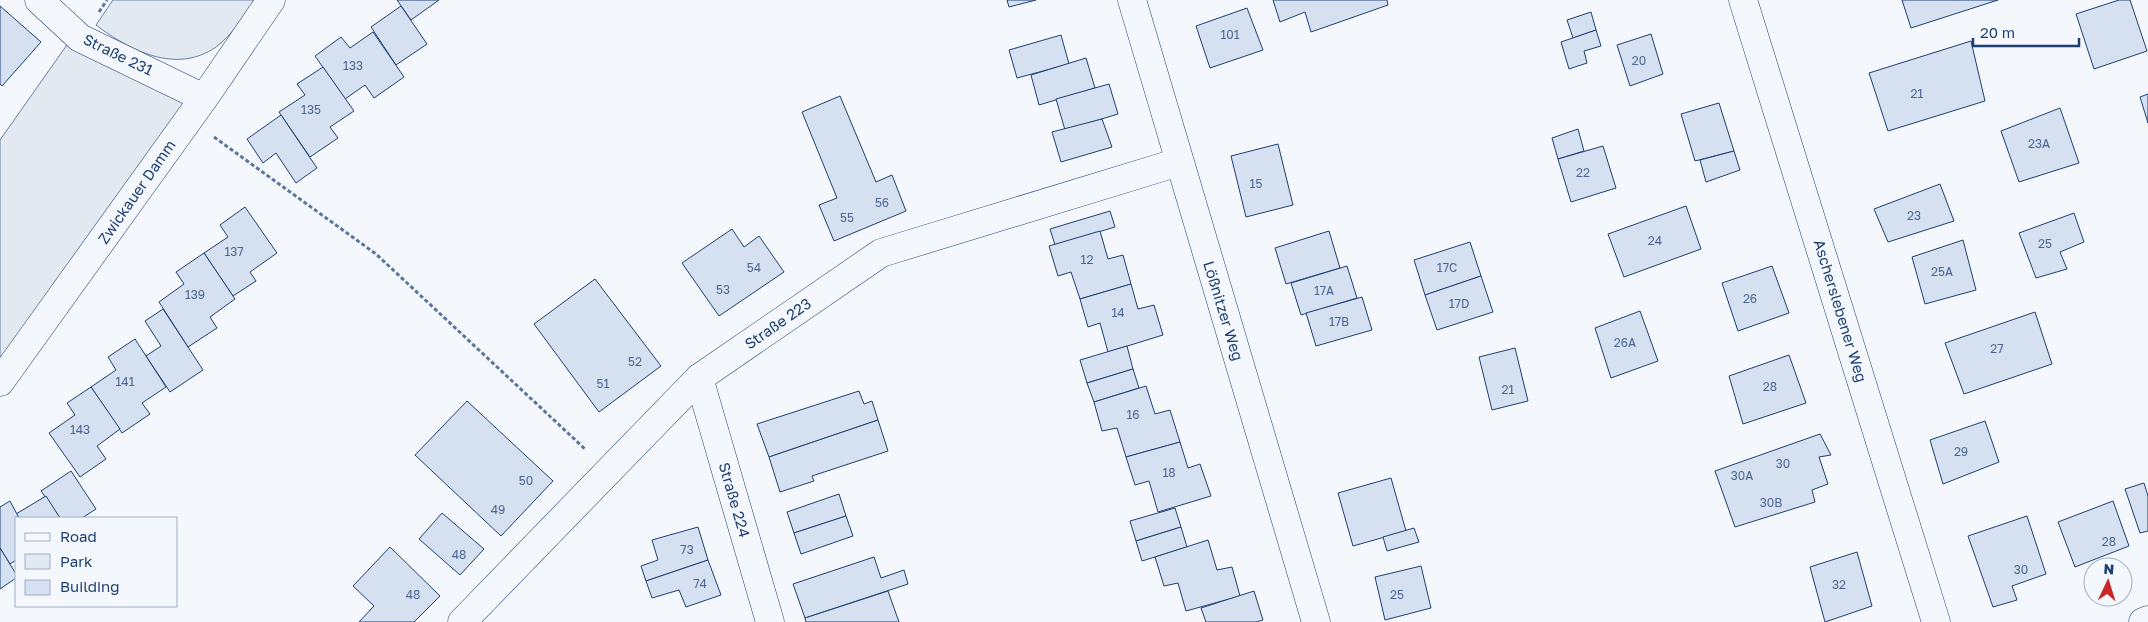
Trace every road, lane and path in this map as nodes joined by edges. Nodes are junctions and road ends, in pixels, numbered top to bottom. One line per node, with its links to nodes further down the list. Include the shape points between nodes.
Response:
1 (39, 0): 5 (street, Straße 231, via 80,38)
2 (271, 0): 5 (street, Zwickauer Damm)
3 (1132, 0): 7 (street, Lößnitzer Weg)
4 (1743, 0): 15 (street, Ascherslebener Weg)
5 (204, 98): 9 (street, Zwickauer Damm)
6 (208, 133): 10 (path, via 376,254)
7 (1179, 162): 8 (street, Straße 223, via 881,253); 14 (street, Lößnitzer Weg)
8 (699, 378): 10 (street, Straße 223); 13 (street, Straße 224)
9 (0, 382)
10 (610, 472): 12 (street, Straße 223)
11 (2148, 620): 16 (street)
12 (462, 622)
13 (770, 622)
14 (1316, 622)
15 (1936, 622)
16 (2143, 622)

